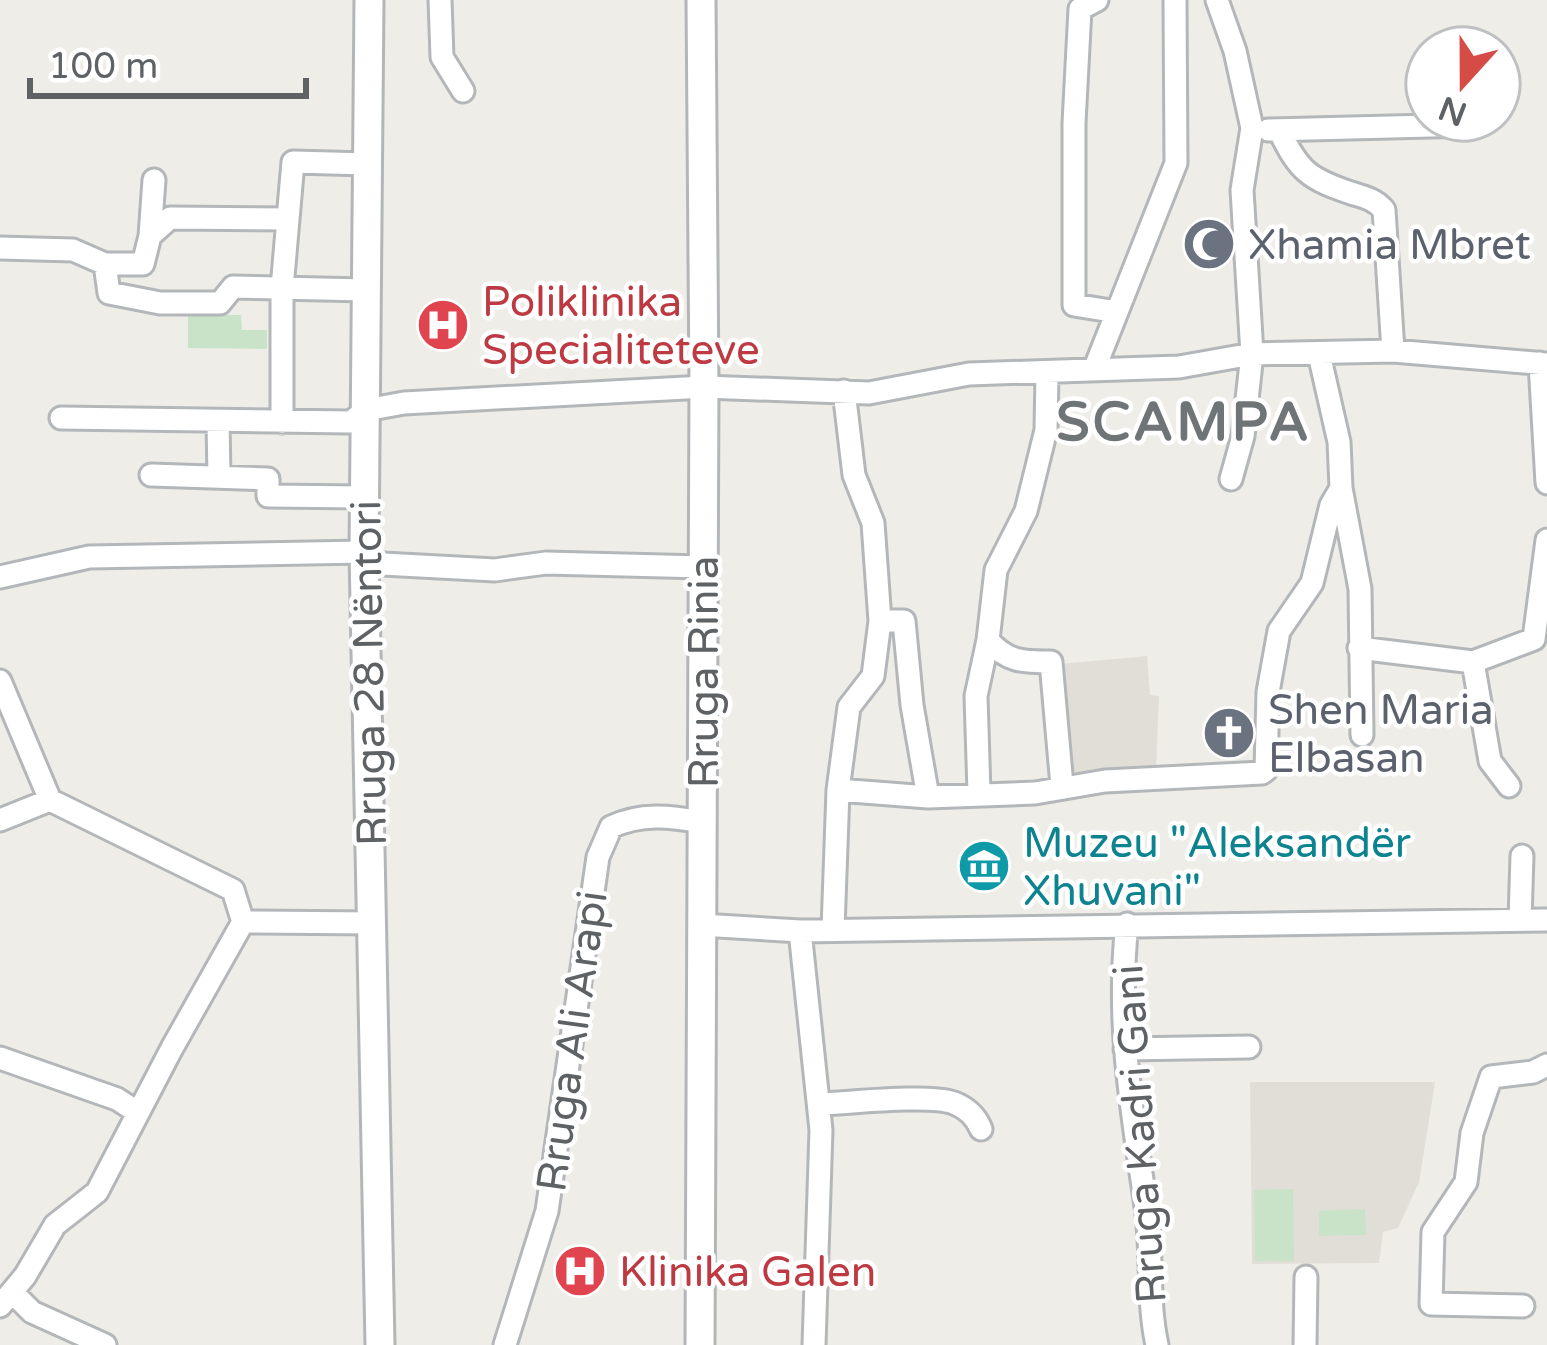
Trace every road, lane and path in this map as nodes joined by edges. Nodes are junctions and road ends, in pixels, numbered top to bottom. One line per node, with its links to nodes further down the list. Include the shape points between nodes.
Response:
1 (369, 0): 11 (main road, Rruga 28 Nëntori)
2 (440, 0): 7 (street, via 442,57)
3 (701, 0): 26 (main road, Rruga Rinia)
4 (1097, 0): 19 (street, via 1080,9 1074,305)
5 (1175, 0): 19 (street, via 1176,163)
6 (1217, 0): 9 (street)
7 (463, 92)
8 (1403, 127): 10 (street)
9 (1252, 128): 10 (street); 21 (street, via 1242,190)
10 (1280, 132): 20 (street, via 1308,175 1384,210)
11 (368, 164): 13 (street, via 292,162); 18 (main road, Rruga 28 Nëntori)
12 (154, 180): 14 (street)
13 (289, 219): 14 (street, via 170,218); 17 (street)
14 (150, 236): 16 (street, via 143,264)
15 (0, 248): 16 (street, via 73,250)
16 (105, 264): 17 (street, via 109,293 160,303 220,303 233,287)
17 (282, 288): 18 (street); 31 (street)
18 (366, 290): 28 (main road, Rruga 28 Nëntori)
19 (1117, 313): 24 (street)
20 (1393, 351): 22 (street); 23 (street)
21 (1252, 354): 22 (street); 24 (street); 34 (street)
22 (1319, 354): 36 (street)
23 (1543, 363): 35 (street)
24 (1094, 370): 25 (street)
25 (1047, 373): 27 (street, via 969,374); 43 (street, via 1046,430 1026,511 996,570)
26 (704, 387): 27 (street); 28 (street); 40 (main road, Rruga Rinia)
27 (844, 392): 42 (street, via 854,475 873,523)
28 (366, 410): 31 (street, via 351,422); 37 (main road, Rruga 28 Nëntori)
29 (61, 418): 30 (street)
30 (218, 422): 31 (street); 33 (street)
31 (282, 422)
32 (151, 475): 33 (street)
33 (219, 477): 37 (street, via 268,479 268,496)
34 (1231, 479)
35 (1547, 483)
36 (1341, 488): 44 (street, via 1360,589); 48 (street, via 1312,583 1279,631 1266,770)
37 (364, 497): 39 (main road, Rruga 28 Nëntori)
38 (1547, 540): 45 (street, via 1534,639)
39 (364, 557): 40 (street, via 494,570 546,563); 41 (street, via 89,557); 60 (main road, Rruga 28 Nëntori)
40 (703, 567): 55 (main road, Rruga Rinia)
41 (0, 578)
42 (880, 621): 50 (street, via 873,676 849,707); 52 (street, via 904,621)
43 (988, 640): 48 (street, via 1019,662 1051,662); 51 (street, via 976,696)
44 (1359, 648): 45 (street); 47 (street)
45 (1473, 662): 49 (street, via 1490,761)
46 (0, 681): 53 (street)
47 (1362, 735)
48 (1062, 786): 51 (street)
49 (1509, 786)
50 (838, 790): 52 (street); 63 (street)
51 (979, 793): 52 (street)
52 (928, 797)
53 (50, 800): 54 (street); 59 (street, via 232,890)
54 (0, 820)
55 (702, 822): 62 (main road, Rruga Rinia); 77 (street, Rruga Ali Arapi, via 632,817 611,827 598,857 547,1211)
56 (1522, 856): 57 (street)
57 (1520, 920): 58 (street); 61 (street)
58 (1547, 920)
59 (243, 922): 60 (street); 70 (street)
60 (373, 923): 76 (main road, Rruga 28 Nëntori)
61 (1127, 924): 63 (street); 66 (street, Rruga Kadri Gani)
62 (701, 925): 64 (street); 78 (main road, Rruga Rinia)
63 (833, 929): 64 (street)
64 (800, 931): 69 (street)
65 (1249, 1047): 66 (street)
66 (1125, 1049): 80 (street, Rruga Kadri Gani)
67 (0, 1058): 70 (street)
68 (1547, 1066): 74 (street, via 1491,1077 1466,1182 1432,1239 1431,1304)
69 (819, 1104): 71 (street, via 941,1101 976,1117); 79 (street)
70 (137, 1112): 73 (street, via 97,1192 55,1225)
71 (981, 1129)
72 (1306, 1277): 81 (street)
73 (6, 1299): 75 (street)
74 (1523, 1306)
75 (104, 1345)
76 (380, 1345)
77 (505, 1345)
78 (700, 1345)
79 (814, 1345)
80 (1157, 1345)
81 (1306, 1345)

